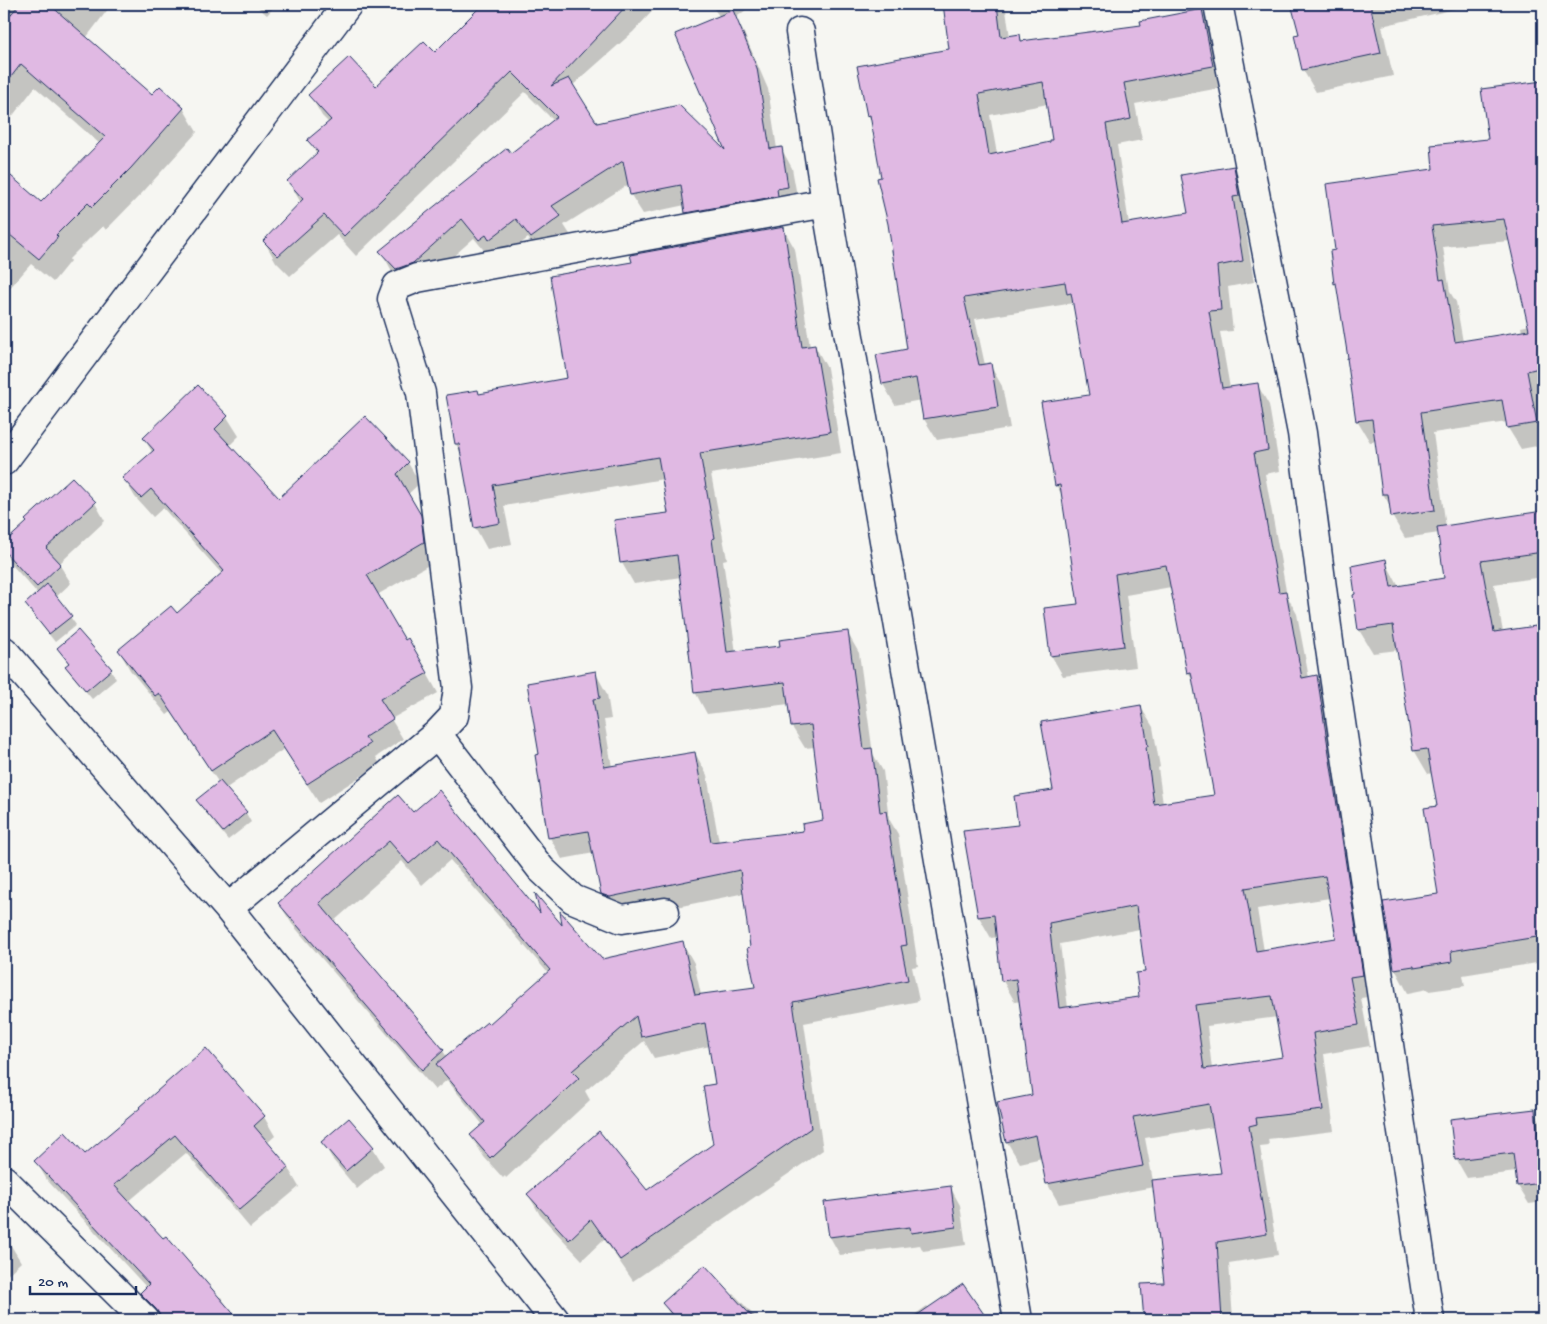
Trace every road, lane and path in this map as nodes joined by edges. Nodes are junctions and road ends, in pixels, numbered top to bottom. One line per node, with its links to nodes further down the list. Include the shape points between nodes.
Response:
1 (348, 4): 5 (street)
2 (1218, 4): 14 (street, via 1302,433 1329,642)
3 (800, 32): 4 (street)
4 (826, 203): 7 (street, via 417,278 397,286 392,299 421,393 458,688 454,716); 13 (street)
5 (4, 461)
6 (4, 651): 8 (street)
7 (437, 734): 8 (street); 9 (street, via 540,869 572,899 622,919)
8 (228, 908): 12 (street)
9 (666, 912)
10 (4, 1180): 11 (street)
11 (145, 1320)
12 (555, 1320)
13 (1018, 1320)
14 (1430, 1320)

